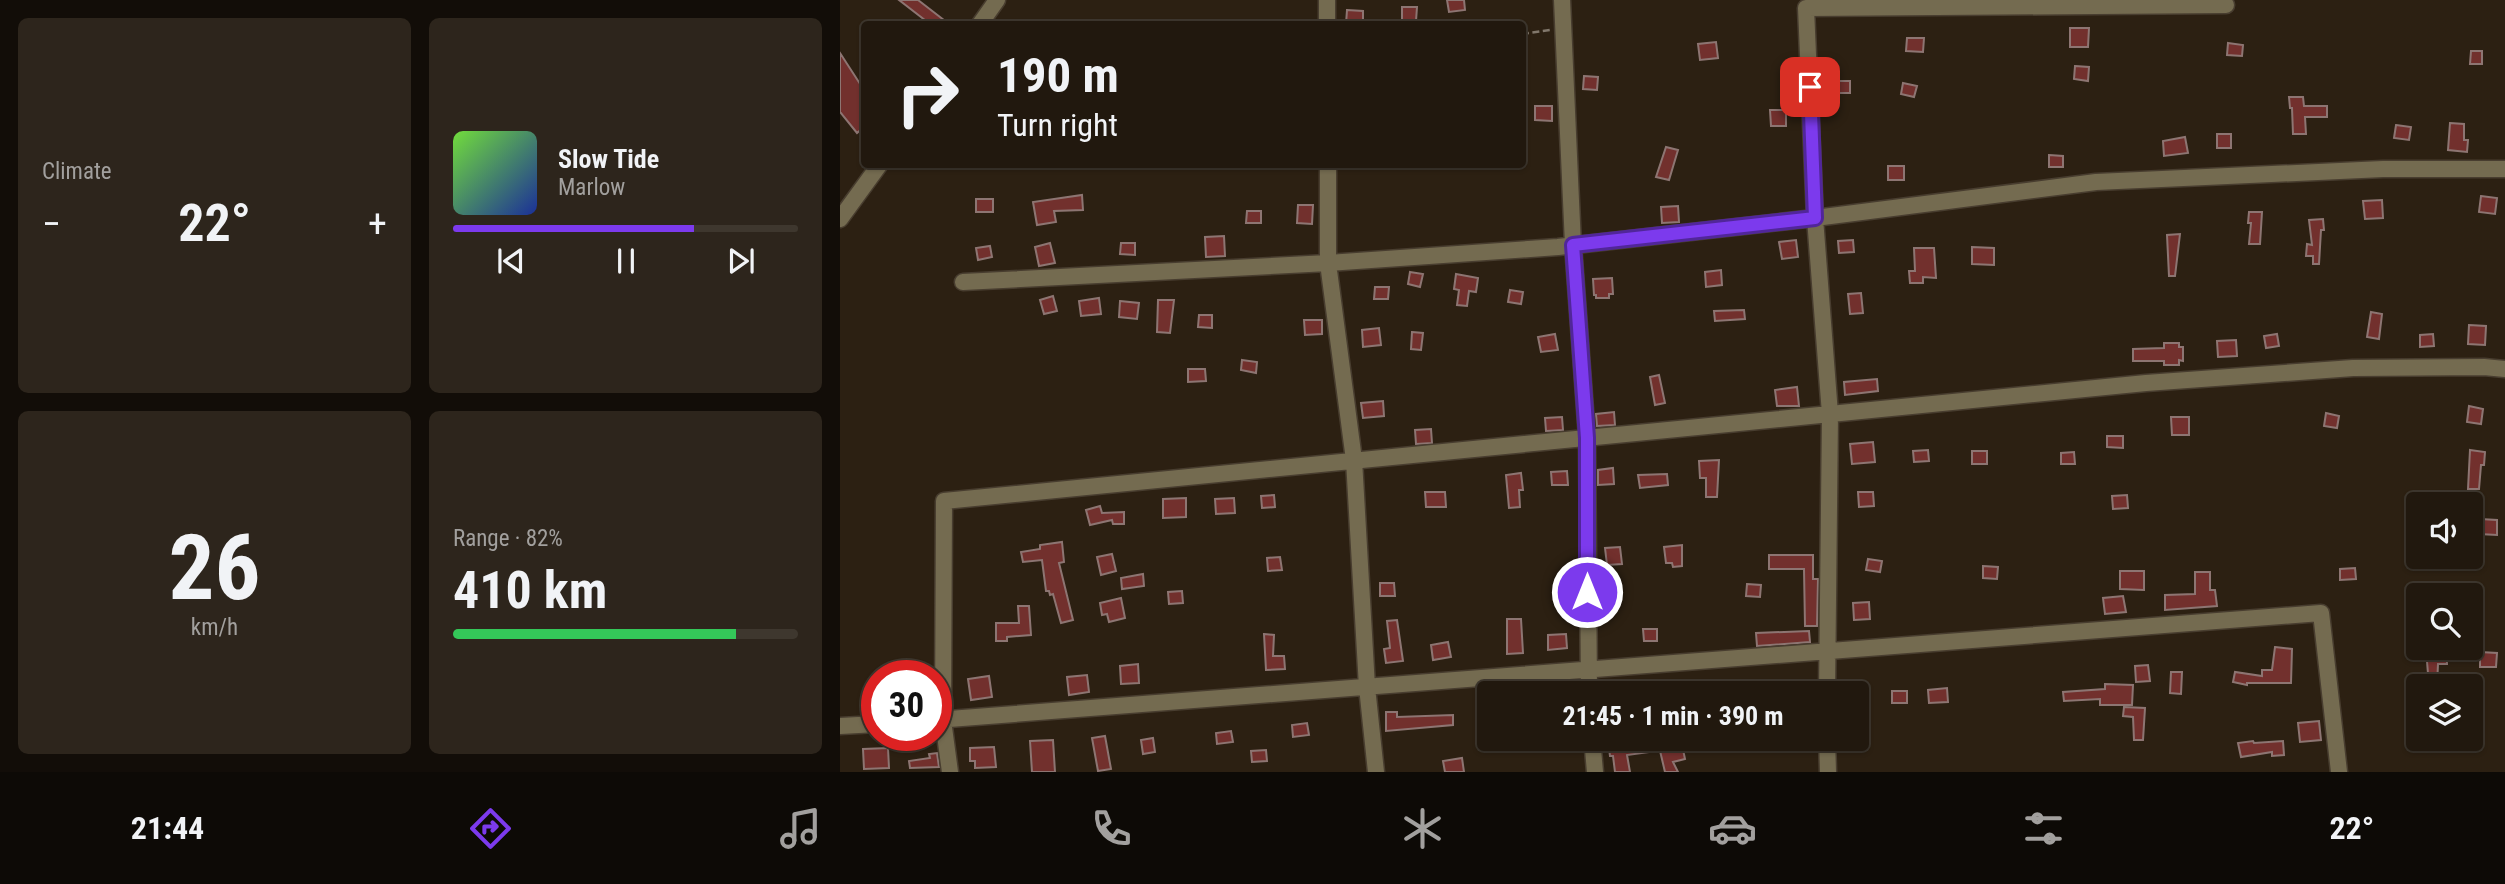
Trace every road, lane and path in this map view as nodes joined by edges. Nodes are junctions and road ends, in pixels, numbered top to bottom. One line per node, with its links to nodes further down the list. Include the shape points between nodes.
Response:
1 (997, 0): 5 (street)
2 (1328, 0): 6 (street)
3 (1562, 0): 7 (street)
4 (2226, 5): 12 (street, via 1806,8)
5 (981, 21)
6 (1327, 21)
7 (1563, 28): 8 (path); 14 (street)
8 (1526, 33)
9 (877, 168): 13 (street)
10 (1328, 168): 15 (street)
11 (2505, 169): 12 (street, via 2383,169 2096,182)
12 (1815, 218): 14 (street); 18 (street)
13 (840, 219)
14 (1573, 245): 15 (street); 19 (street)
15 (1328, 263): 16 (street); 20 (street)
16 (962, 282)
17 (2505, 369): 18 (street, via 2353,368)
18 (1830, 414): 19 (street); 21 (street)
19 (1587, 438): 20 (street); 23 (street)
20 (1353, 460): 22 (street, via 944,500); 26 (street)
21 (1826, 651): 23 (street); 25 (street); 37 (street, via 2321,613)
22 (941, 660)
23 (1587, 670): 24 (street); 26 (street)
24 (1588, 681)
25 (1827, 681)
26 (1367, 687): 27 (street); 34 (street)
27 (952, 719)
28 (861, 725): 29 (street)
29 (840, 726)
30 (946, 751): 33 (street)
31 (1593, 751): 35 (street)
32 (1827, 751): 36 (street)
33 (950, 772)
34 (1376, 772)
35 (1595, 772)
36 (1828, 772)
37 (2339, 772)

